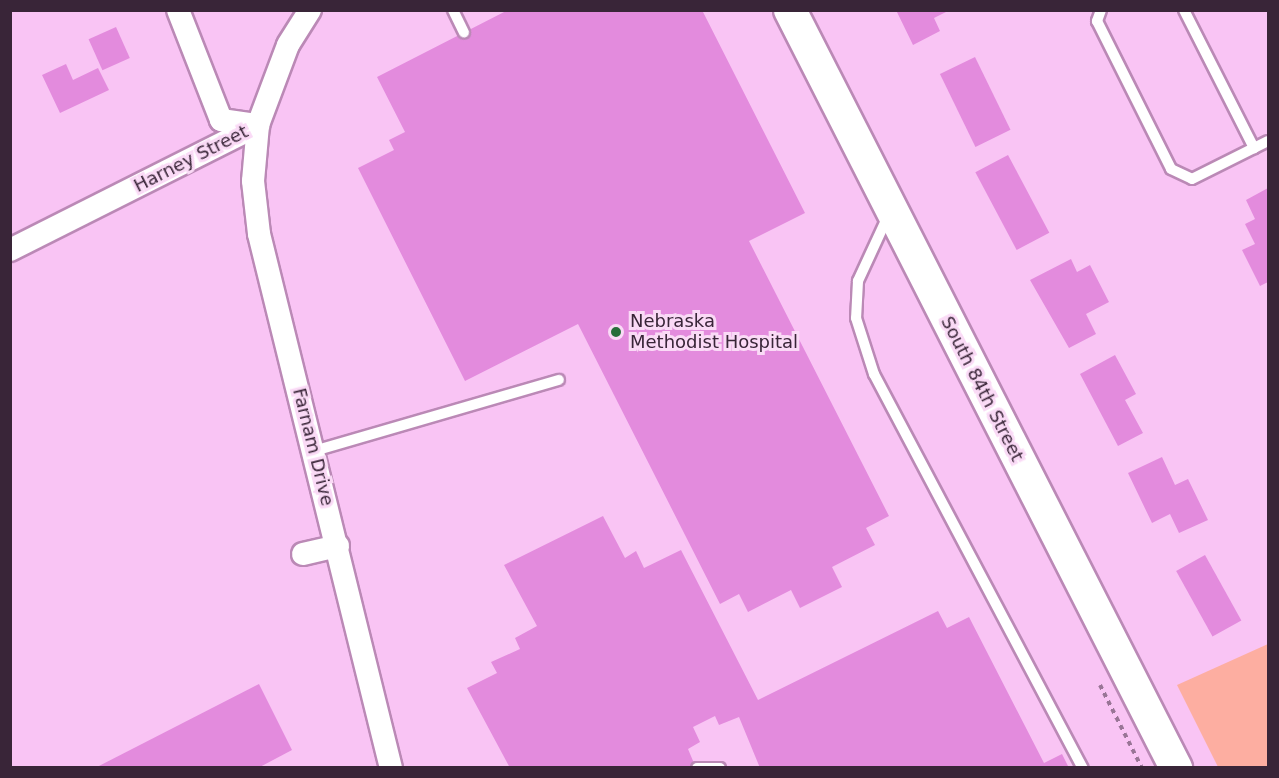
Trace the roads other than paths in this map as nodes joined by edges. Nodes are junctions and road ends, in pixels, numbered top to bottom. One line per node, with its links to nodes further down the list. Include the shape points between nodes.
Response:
1 (178, 10): 8 (street, via 221,120)
2 (310, 10): 8 (street, Harney Street, via 288,45)
3 (453, 10): 7 (lane)
4 (790, 10): 11 (main road, South 84th Street)
5 (1184, 10): 10 (lane)
6 (1096, 14): 10 (lane, via 1171,169 1192,179)
7 (464, 33)
8 (258, 125): 12 (street, Harney Street); 14 (street, Farnam Drive, via 253,181 259,234)
9 (1269, 141): 10 (lane)
10 (1254, 148)
11 (891, 210): 20 (lane, via 858,281 856,318 874,374); 21 (main road, South 84th Street)
12 (10, 250)
13 (559, 380): 14 (lane)
14 (314, 451): 15 (street, Farnam Drive)
15 (338, 546): 16 (street); 17 (street, Farnam Drive)
16 (303, 554)
17 (391, 768)
18 (697, 768): 19 (lane)
19 (720, 768)
20 (1083, 768)
21 (1176, 768)

